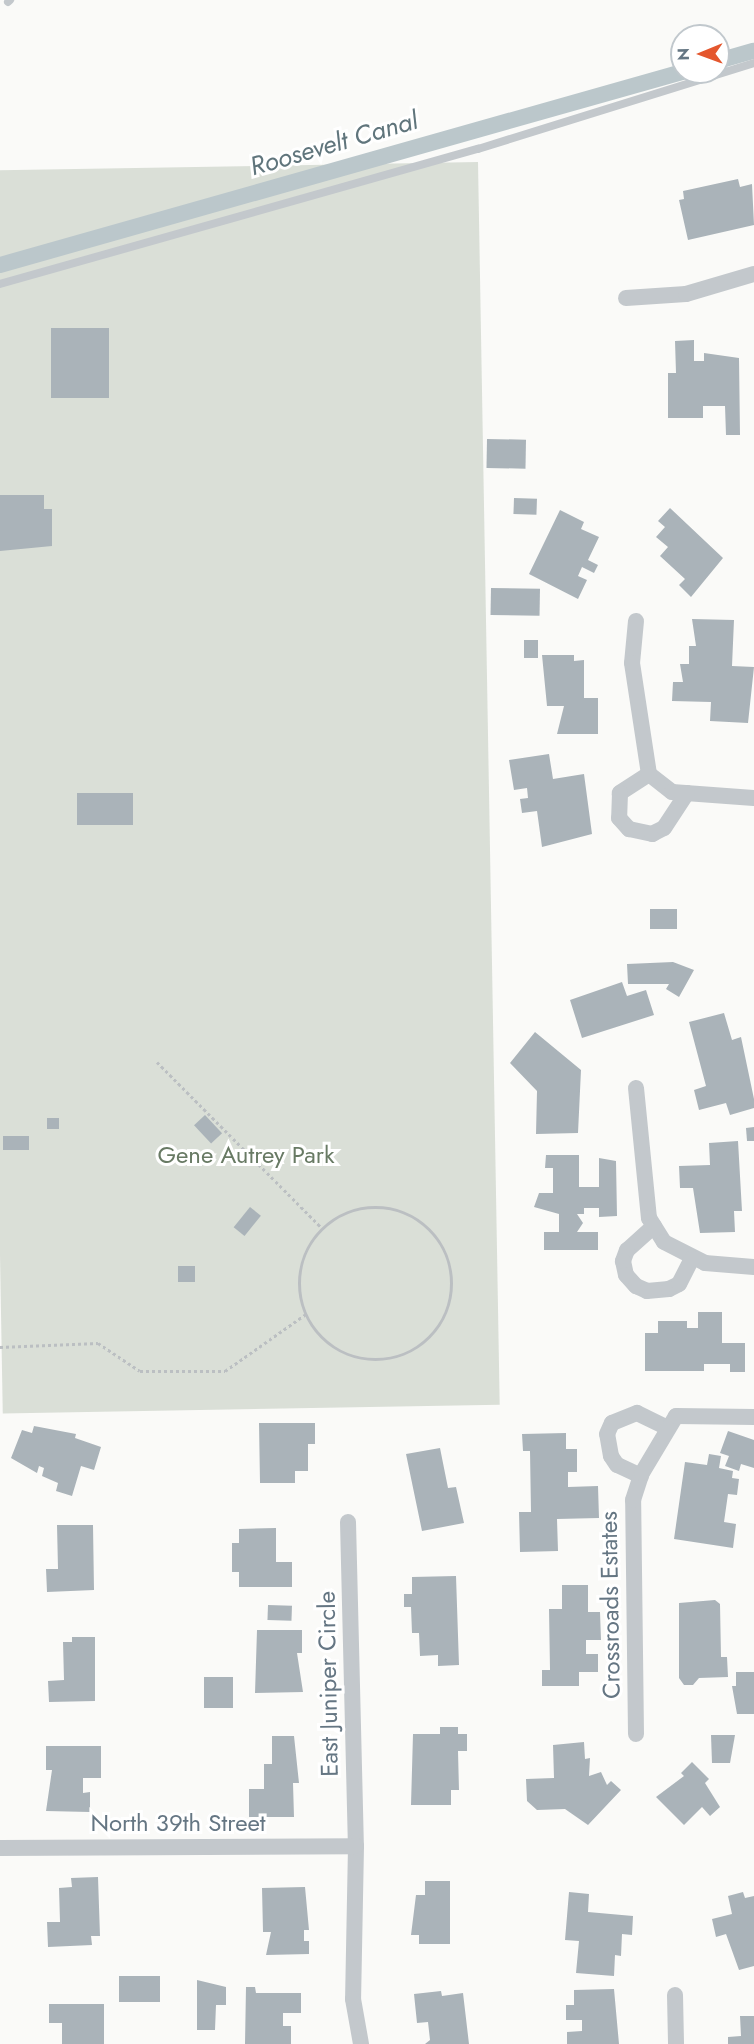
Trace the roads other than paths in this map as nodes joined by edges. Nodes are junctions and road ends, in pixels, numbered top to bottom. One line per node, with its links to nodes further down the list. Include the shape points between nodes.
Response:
1 (754, 63): 3 (lane, via 478,149)
2 (754, 274): 4 (street, via 686,294)
3 (0, 284)
4 (626, 298)
5 (636, 621): 6 (street, via 632,663)
6 (649, 774): 7 (street, via 672,792); 7 (street, via 620,793 619,818 629,830 652,834 664,828)
7 (687, 794): 8 (street)
8 (754, 798)
9 (636, 1088): 10 (street)
10 (654, 1226): 11 (street, via 664,1242); 11 (street, via 627,1250 623,1261 626,1275 636,1287 647,1291 679,1284)
11 (692, 1258): 12 (street)
12 (754, 1267)
13 (754, 1417): 14 (street, via 675,1416)
14 (668, 1428): 15 (street, Crossroads Estates); 15 (street, via 637,1413 612,1423 607,1434 611,1456 617,1465)
15 (641, 1476): 17 (street, Crossroads Estates, via 633,1500)
16 (348, 1522): 18 (street, East Juniper Circle)
17 (636, 1734)
18 (356, 1846): 19 (street, North 39th Street); 21 (street, East Juniper Circle, via 353,1999)
19 (0, 1848)
20 (675, 1995): 22 (street)
21 (361, 2044)
22 (676, 2044)

